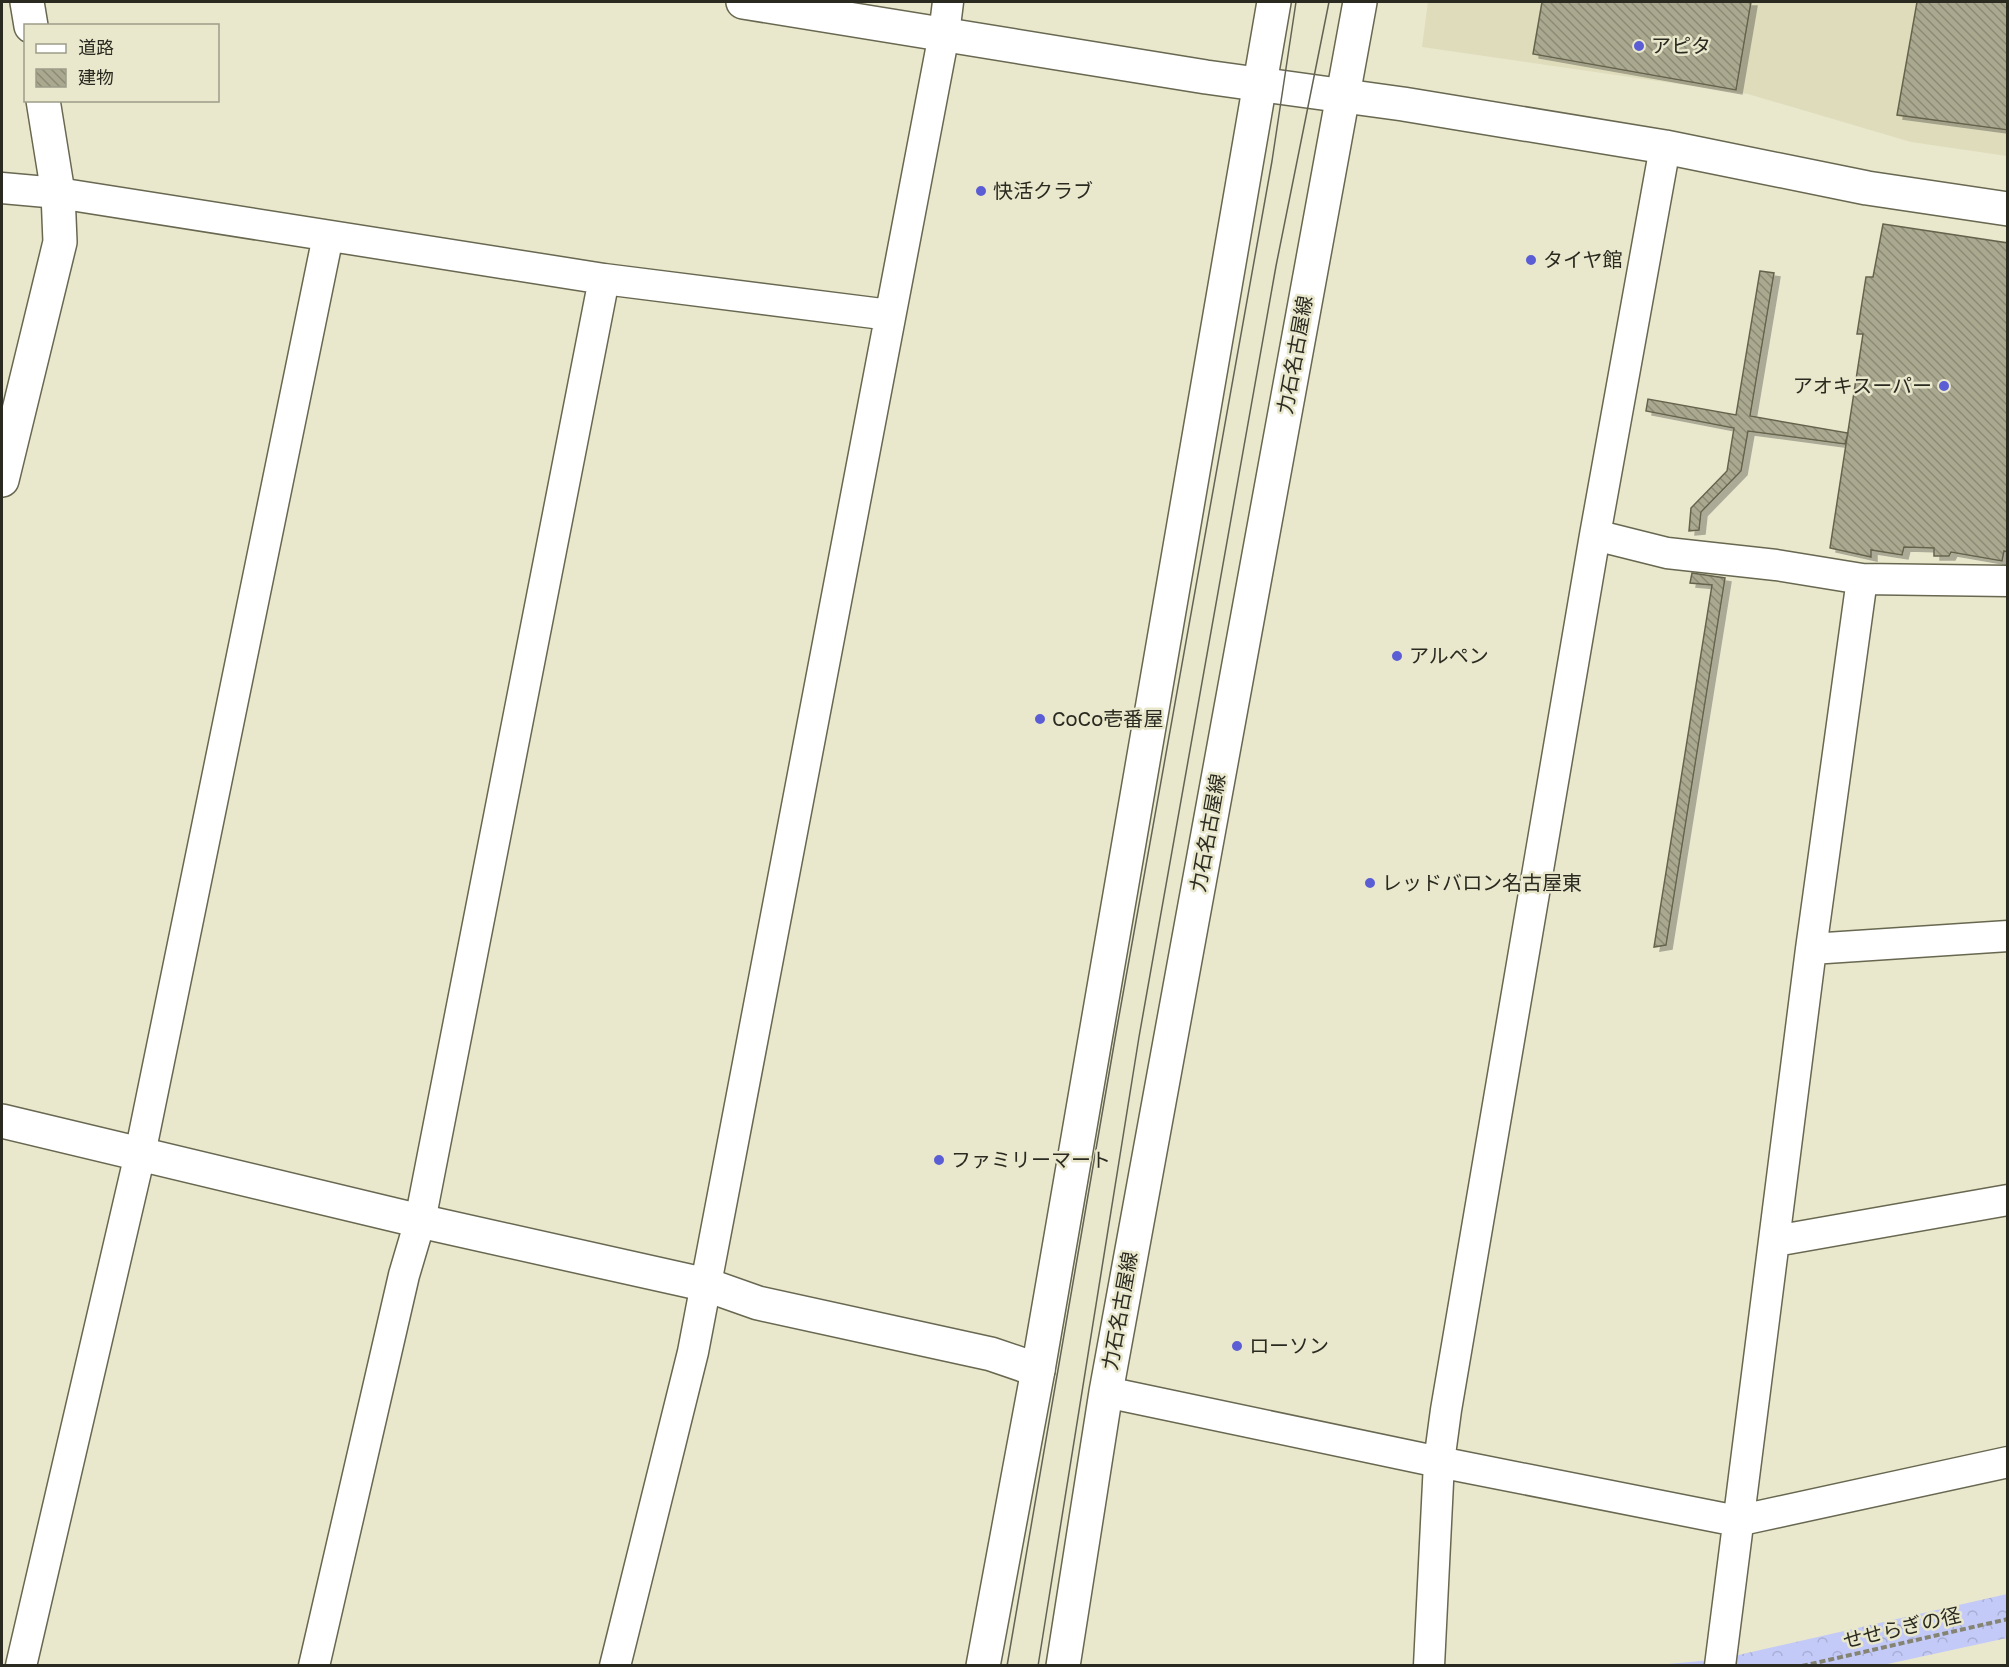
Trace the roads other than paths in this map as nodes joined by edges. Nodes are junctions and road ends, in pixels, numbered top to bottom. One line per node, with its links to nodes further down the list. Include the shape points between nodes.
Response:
1 (27, 2): 6 (main road)
2 (743, 2): 7 (main road)
3 (948, 2): 7 (street)
4 (1274, 2): 8 (main road)
5 (1360, 2): 9 (main road, 力石名古屋線)
6 (31, 24)
7 (944, 34): 8 (main road); 17 (street)
8 (1260, 86): 9 (main road); 30 (main road)
9 (1343, 97): 11 (main road); 31 (main road, 力石名古屋線)
10 (43, 102): 13 (main road)
11 (1665, 147): 14 (main road, via 1867,188); 19 (street)
12 (2, 188): 13 (street)
13 (58, 194): 15 (street); 18 (main road, via 60,242)
14 (2007, 209)
15 (328, 236): 16 (street); 25 (street)
16 (604, 279): 17 (street); 27 (street)
17 (890, 315): 29 (street)
18 (2, 480)
19 (1595, 535): 20 (street, via 1667,553); 32 (street)
20 (1862, 579): 21 (street); 23 (street)
21 (2007, 581)
22 (2007, 936): 23 (street)
23 (1811, 949): 28 (street)
24 (2, 1121): 25 (main road)
25 (140, 1154): 27 (main road); 35 (street)
26 (2007, 1200): 28 (street)
27 (420, 1221): 29 (main road); 36 (street, via 404,1275)
28 (1775, 1241): 34 (street)
29 (707, 1285): 30 (main road, via 758,1303 991,1354); 37 (street)
30 (1038, 1370): 38 (main road)
31 (1106, 1392): 32 (street); 39 (main road, 力石名古屋線)
32 (1438, 1462): 34 (street); 40 (street)
33 (2007, 1462): 34 (street)
34 (1737, 1521): 41 (street)
35 (21, 1665)
36 (314, 1665)
37 (615, 1665)
38 (983, 1665)
39 (1063, 1665)
40 (1429, 1665)
41 (1720, 1665)

